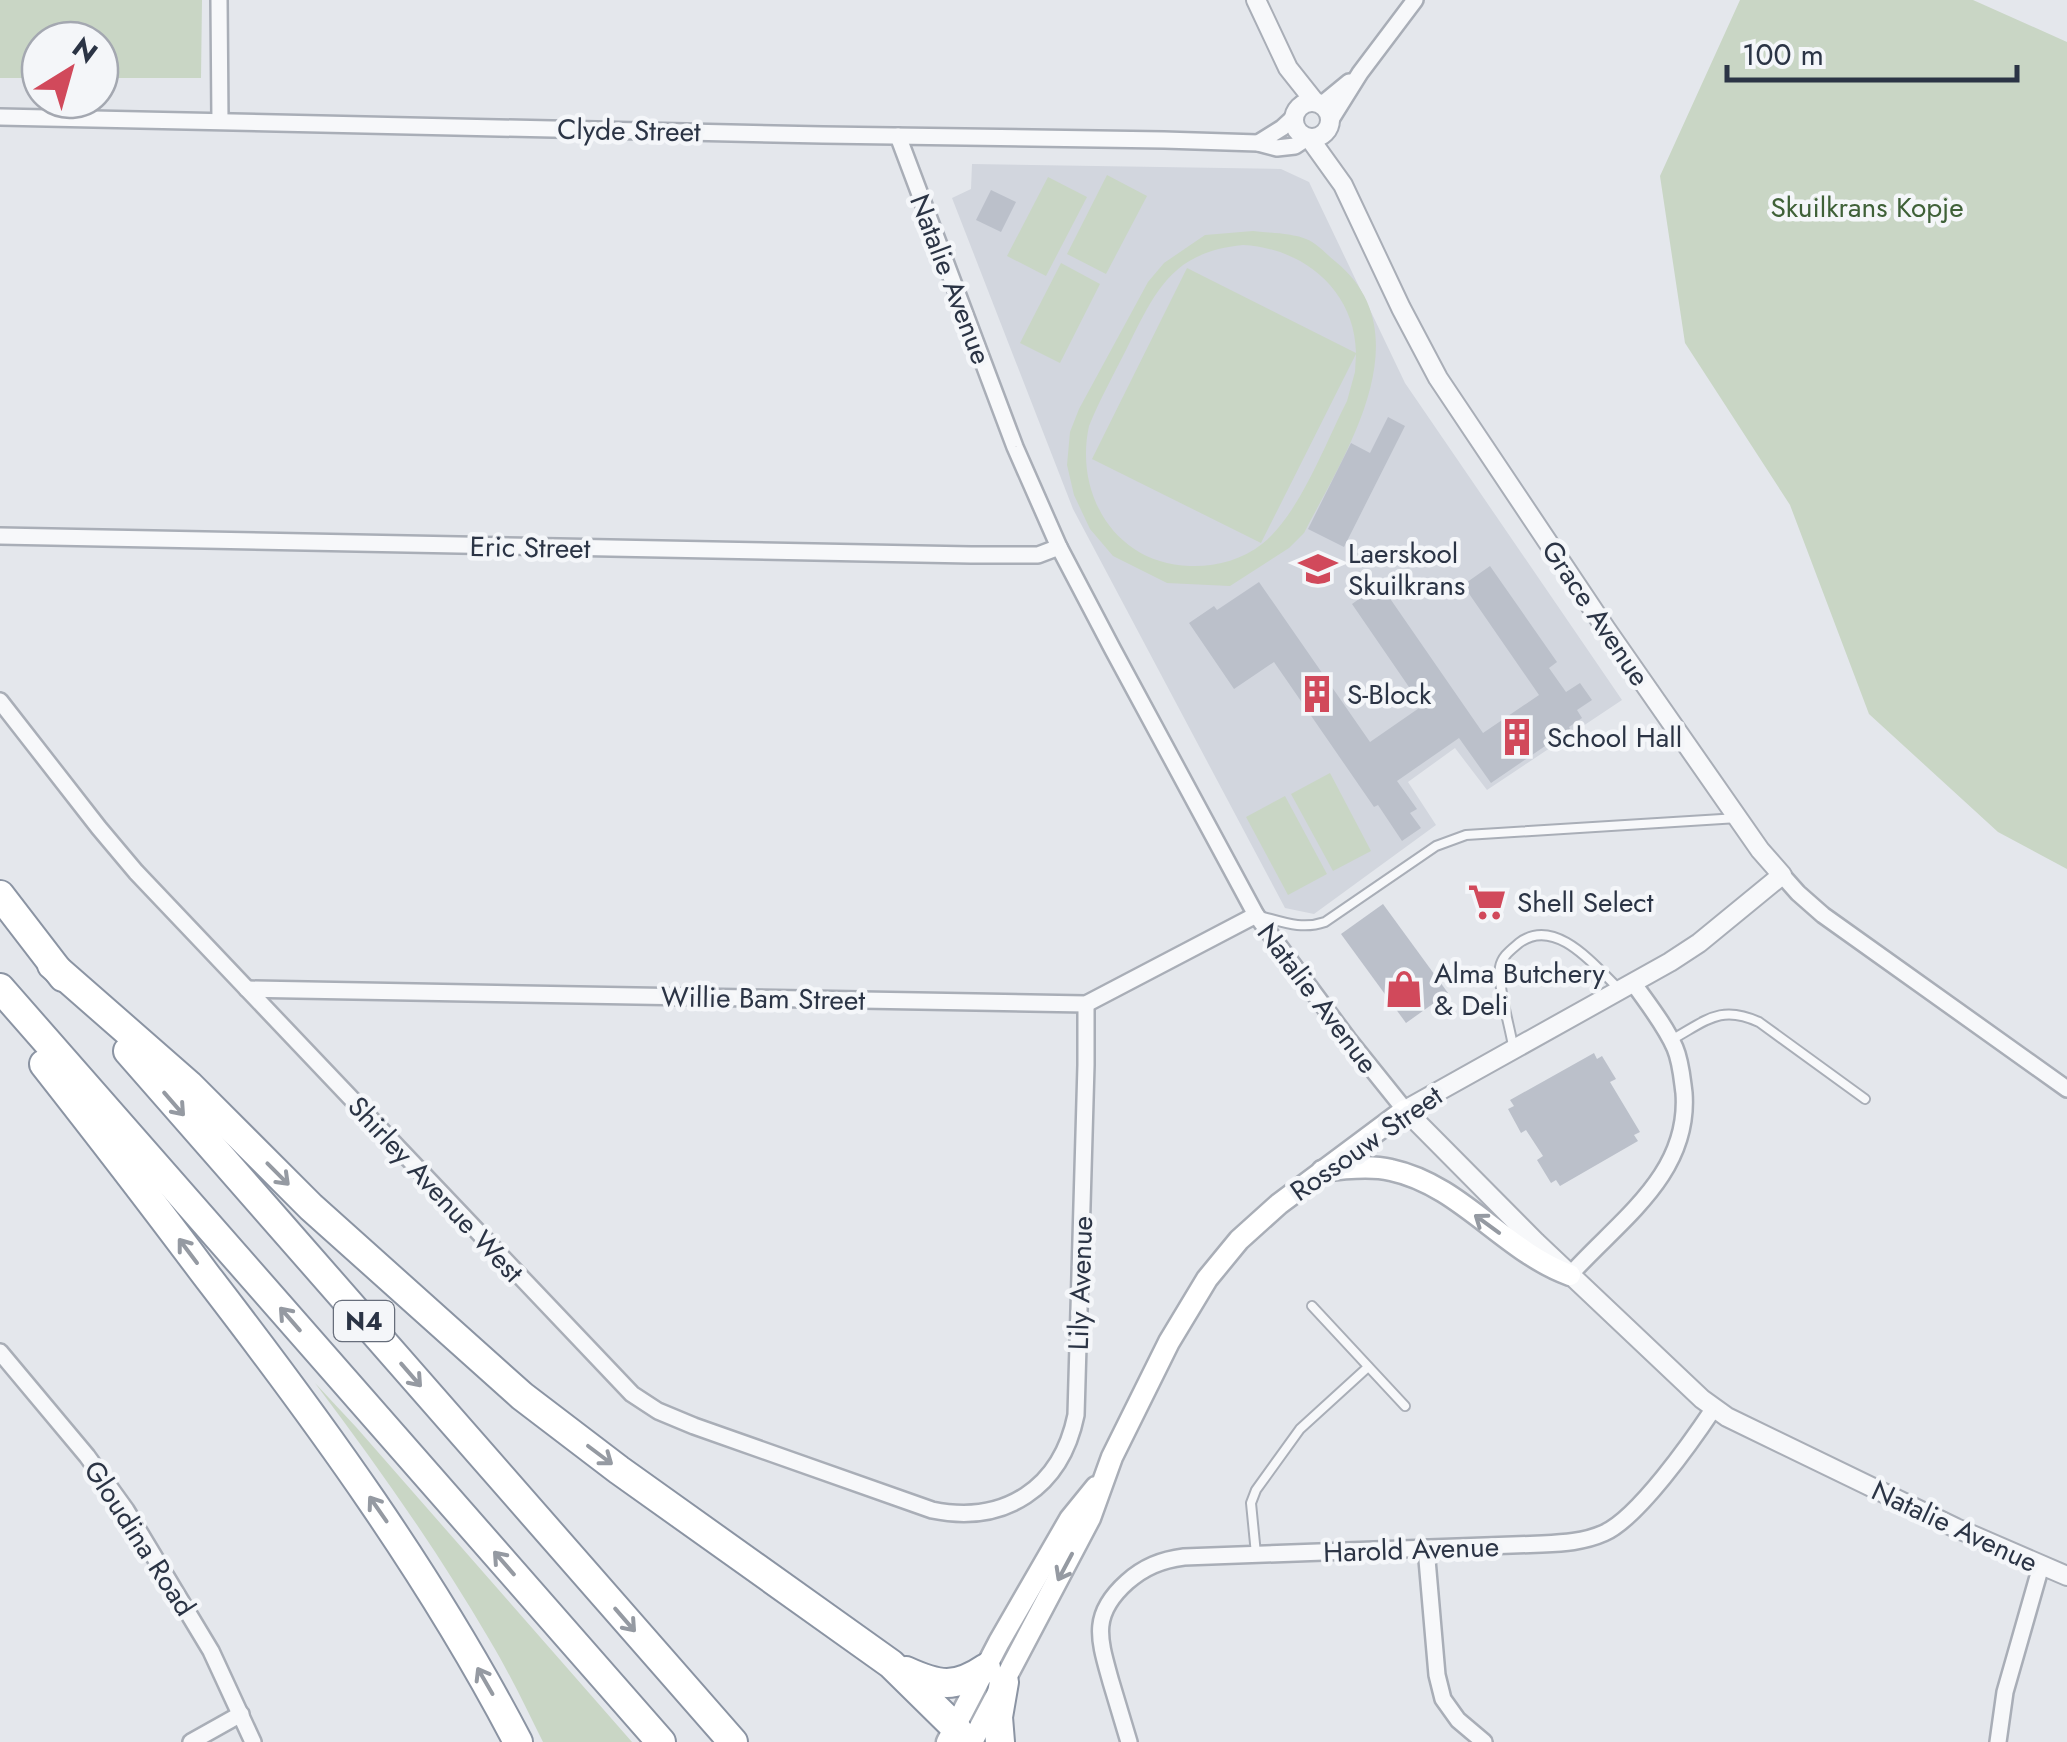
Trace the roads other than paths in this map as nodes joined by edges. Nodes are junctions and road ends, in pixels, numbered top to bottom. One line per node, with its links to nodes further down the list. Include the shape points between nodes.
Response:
1 (220, 0): 8 (street)
2 (1256, 0): 4 (street, Grace Avenue)
3 (1416, 0): 6 (street)
4 (1288, 68): 5 (street, Grace Avenue); 6 (street, Grace Avenue)
5 (1295, 114): 6 (street, via 1308,102); 10 (street, via 1298,132); 11 (street)
6 (1324, 114): 10 (street, via 1322,136); 12 (street, Grace Avenue)
7 (0, 116): 8 (street, Clyde Street)
8 (220, 121): 9 (street, Clyde Street)
9 (898, 136): 11 (street, Clyde Street); 14 (street, Natalie Avenue, via 1014,447)
10 (1308, 138): 11 (street, Clyde Street, via 1277,148); 12 (street, Grace Avenue)
11 (1258, 142)
12 (1343, 185): 16 (street, Grace Avenue, via 1438,378)
13 (0, 536): 14 (street, Eric Street, via 971,555 1038,554)
14 (1059, 547): 19 (street, Natalie Avenue)
15 (0, 701): 23 (street, Shirley Avenue West, via 136,872)
16 (1738, 818): 17 (street, Grace Avenue); 19 (lane, via 1466,834 1436,846 1325,922 1296,926)
17 (1782, 875): 21 (street, Rossouw Street, via 1698,943); 28 (street, Grace Avenue, via 1823,915)
18 (0, 895): 20 (highway, N4)
19 (1256, 914): 24 (street, Willie Bam Street); 30 (street, Natalie Avenue)
20 (52, 965): 43 (highway, one-way to 43, via 522,1396); 51 (highway, N4, one-way to 51)
21 (1628, 987): 26 (street); 27 (street, Rossouw Street); 27 (lane, via 1551,935 1525,939 1505,955 1500,970)
22 (0, 988): 50 (highway, N4, one-way to 22)
23 (247, 989): 24 (street, Willie Bam Street); 38 (street, Shirley Avenue West, via 642,1401 884,1494 950,1514)
24 (1086, 1004): 38 (street, Lily Avenue, via 1076,1415 1069,1444 1044,1481 1008,1505)
25 (0, 1008): 49 (highway, one-way to 25, via 395,1534 296,1392)
26 (1672, 1040): 29 (lane, via 1721,1014 1744,1016); 32 (street, via 1684,1101 1672,1160)
27 (1514, 1050): 30 (street, Rossouw Street)
28 (2067, 1089)
29 (1865, 1100)
30 (1406, 1110): 31 (main road, Rossouw Street); 32 (street, Natalie Avenue)
31 (1322, 1172): 32 (main road, one-way to 31, via 1546,1266 1413,1177 1387,1169); 44 (main road, Rossouw Street, via 1266,1215 1208,1279 1169,1342 1104,1478 1070,1519)
32 (1570, 1274): 37 (street, Natalie Avenue)
33 (1312, 1306): 35 (lane)
34 (0, 1352): 45 (street, Gloudina Road, via 126,1510)
35 (1368, 1366): 36 (lane); 40 (lane, via 1300,1429 1254,1494)
36 (1405, 1406)
37 (1714, 1408): 39 (street, Harold Avenue, via 1632,1513 1602,1534 1572,1542); 41 (street, Natalie Avenue)
38 (981, 1512)
39 (1426, 1548): 40 (street, Harold Avenue); 54 (street, via 1440,1690 1452,1713)
40 (1256, 1554): 53 (street, Harold Avenue, via 1160,1561 1140,1571 1108,1604 1100,1644)
41 (2042, 1566): 42 (street, Natalie Avenue); 55 (street, via 2005,1692)
42 (2067, 1576)
43 (892, 1664): 44 (highway, via 940,1684); 46 (highway)
44 (995, 1675): 46 (main road, Rossouw Street); 52 (highway)
45 (240, 1714): 47 (street); 48 (street, Gloudina Road)
46 (960, 1738)
47 (190, 1742)
48 (253, 1742)
49 (518, 1742)
50 (660, 1742)
51 (732, 1742)
52 (1000, 1742)
53 (1130, 1742)
54 (1484, 1742)
55 (1998, 1742)

